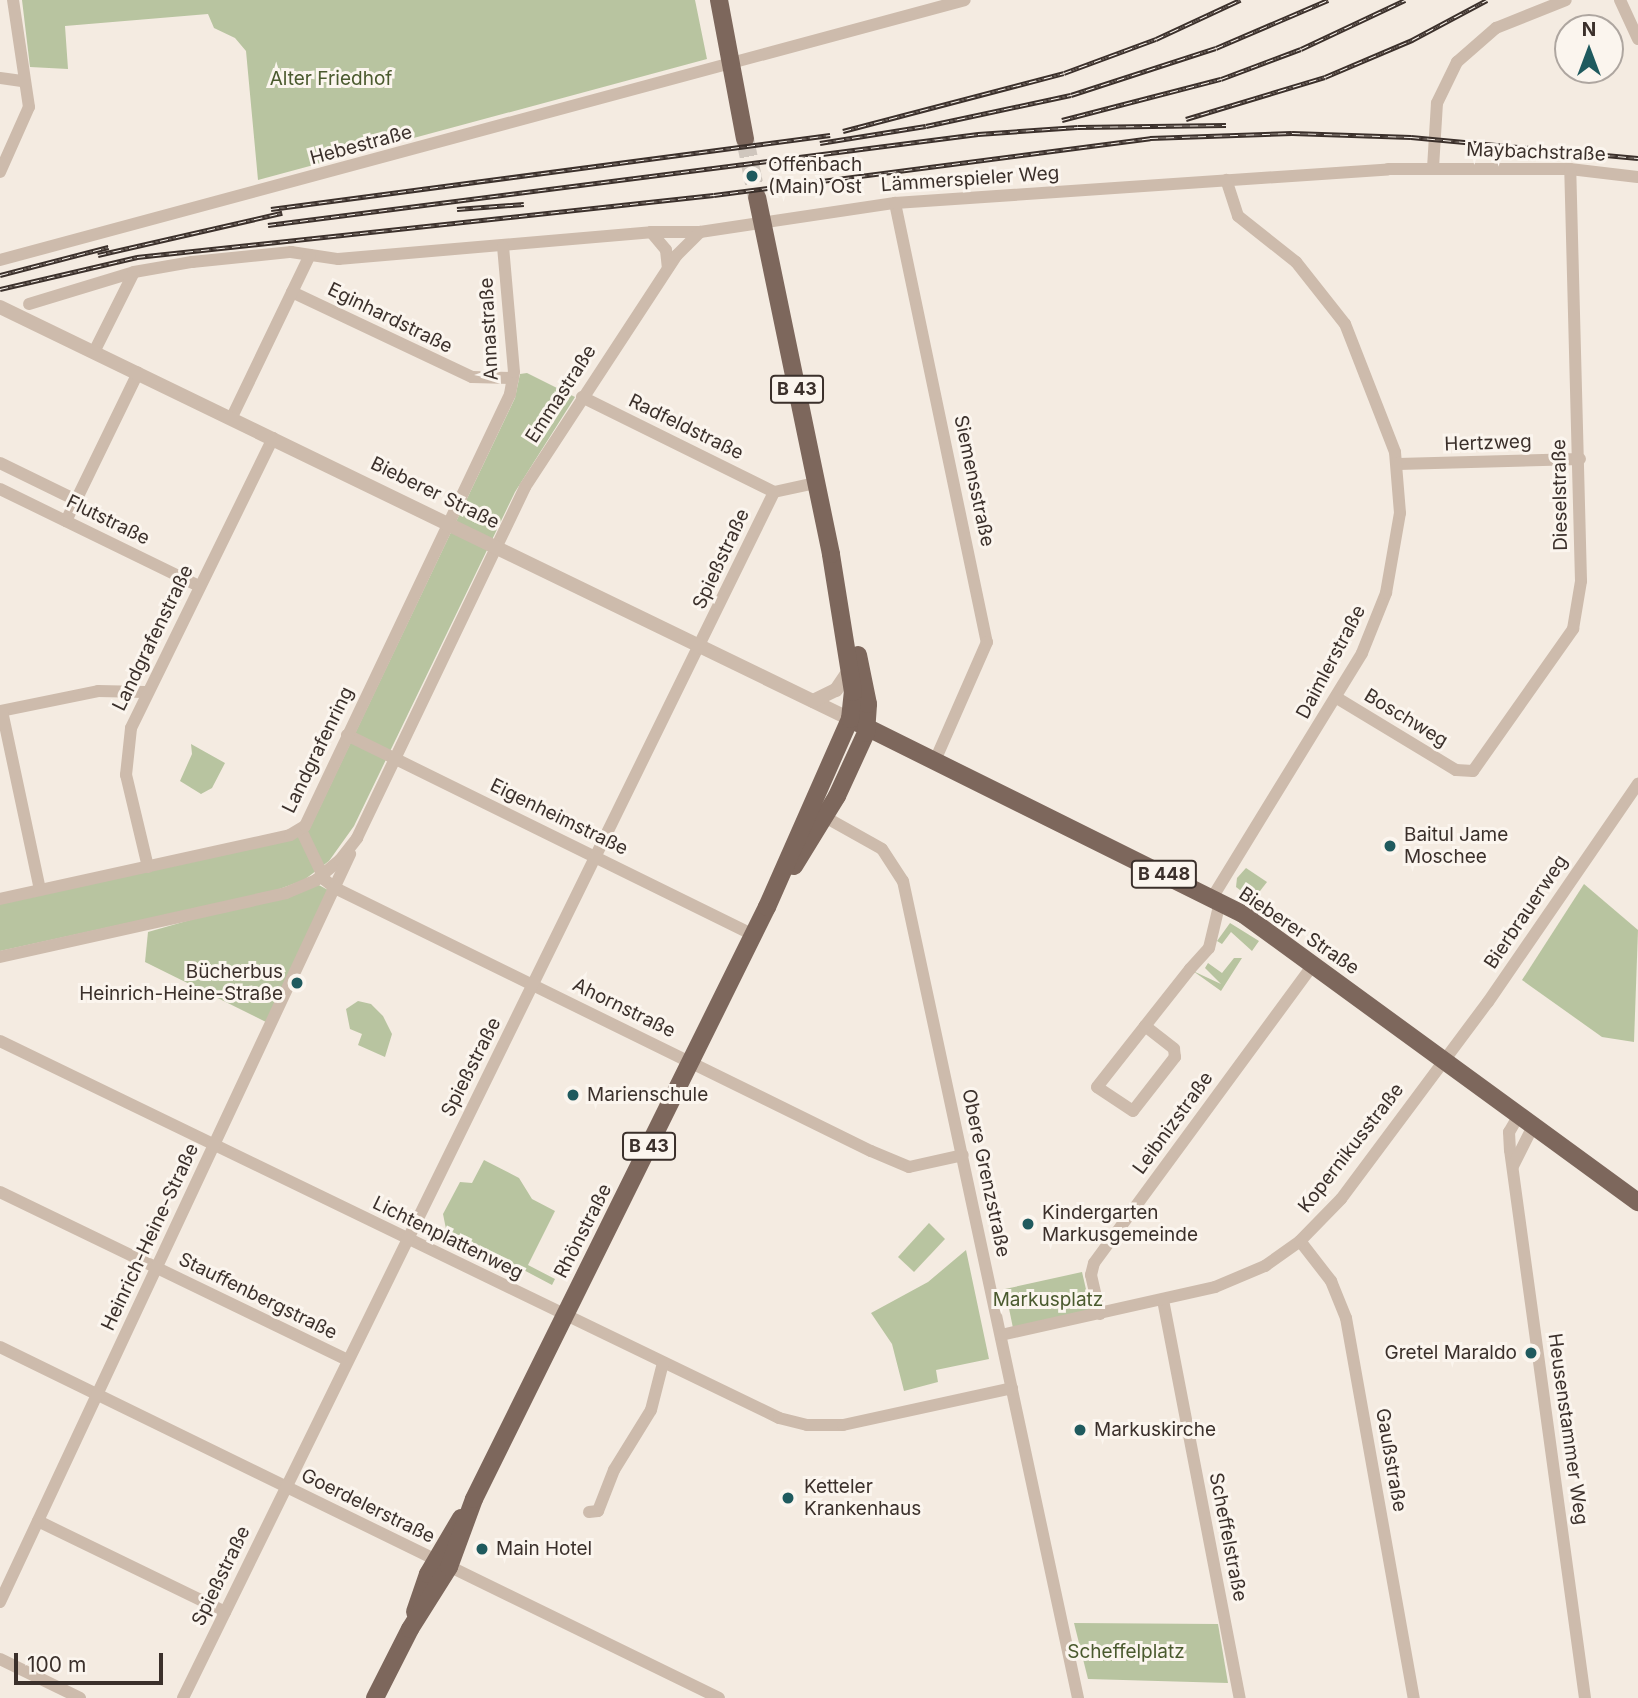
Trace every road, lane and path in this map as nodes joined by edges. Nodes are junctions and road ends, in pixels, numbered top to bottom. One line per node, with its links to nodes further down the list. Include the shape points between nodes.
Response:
1 (13, 0): 9 (street)
2 (719, 0): 7 (main road)
3 (965, 0): 7 (street, Hebestraße)
4 (1566, 0): 11 (street, via 1496,28 1457,62 1437,103)
5 (1620, 0): 6 (street)
6 (1638, 39)
7 (731, 66): 10 (main road); 23 (street, Hebestraße)
8 (0, 78): 9 (street)
9 (22, 81): 13 (street, via 29,113)
10 (745, 139)
11 (1433, 168): 12 (street, Maybachstraße); 15 (street, Lämmerspieler Weg)
12 (1570, 169): 14 (street, Maybachstraße); 35 (street, Dieselstraße)
13 (0, 172)
14 (1638, 177)
15 (1226, 180): 17 (street, Lämmerspieler Weg); 37 (street, Daimlerstraße, via 1238,216 1296,262 1340,316 1384,417)
16 (757, 198): 18 (main road, B 43)
17 (895, 203): 18 (street, Lämmerspieler Weg); 57 (street, Siemensstraße, via 987,642)
18 (762, 225): 20 (street, Lämmerspieler Weg); 38 (main road, B 43)
19 (651, 232): 20 (street, Lämmerspieler Weg); 21 (street, Lämmerspieler Weg); 24 (street, via 666,250)
20 (700, 232): 24 (street, Emmastraße)
21 (503, 246): 22 (street, Lämmerspieler Weg, via 338,259); 31 (street, Annastraße)
22 (310, 254): 25 (street, Lämmerspieler Weg, via 267,254); 26 (street)
23 (0, 260)
24 (668, 268): 32 (street, Emmastraße)
25 (134, 272): 27 (street, Lämmerspieler Weg); 29 (street)
26 (292, 292): 31 (street, Eginhardstraße, via 465,375 483,380); 33 (street)
27 (29, 304)
28 (0, 309): 29 (street, Bieberer Straße)
29 (94, 352): 30 (street, Bieberer Straße)
30 (138, 373): 33 (street, Bieberer Straße); 41 (street)
31 (513, 378): 43 (street, Annastraße)
32 (582, 397): 40 (street, Radfeldstraße); 44 (street, Emmastraße, via 525,487)
33 (231, 419): 34 (street, Bieberer Straße)
34 (273, 438): 43 (street, Bieberer Straße); 46 (street, Landgrafenstraße)
35 (1580, 459): 37 (street, Hertzweg); 58 (street, Dieselstraße, via 1581,581 1573,629 1480,765 1468,772)
36 (0, 463): 41 (street, Flutstraße)
37 (1398, 464): 50 (street, Daimlerstraße, via 1399,528 1391,578 1378,620)
38 (816, 483): 40 (street); 45 (main road, B 43)
39 (0, 489): 42 (street, Flutstraße)
40 (774, 492): 47 (street, Spießstraße)
41 (76, 500): 42 (street)
42 (66, 521): 46 (street, Flutstraße)
43 (448, 522): 44 (street, Bieberer Straße); 55 (street, Landgrafenring)
44 (497, 546): 47 (street, Bieberer Straße); 56 (street)
45 (831, 554): 48 (main road, B 43); 54 (main road, B 43, via 866,691)
46 (199, 586): 49 (street, Landgrafenstraße)
47 (702, 646): 51 (street, Bieberer Straße); 63 (street, Spießstraße)
48 (849, 671): 51 (street, via 836,690); 53 (main road, B 43)
49 (145, 692): 52 (street, via 98,691); 64 (street, Landgrafenstraße, via 131,728 126,768)
50 (1337, 698): 58 (street, Boschweg); 69 (street, Daimlerstraße)
51 (813, 701): 53 (street, Bieberer Straße)
52 (1, 711): 67 (street)
53 (850, 719): 54 (main road, B 448); 70 (main road, Rhönstraße / B 43)
54 (867, 727): 57 (main road, Bieberer Straße / B 448); 60 (main road, Rhönstraße / B 43)
55 (348, 735): 56 (street, Eigenheimstraße); 61 (street, Landgrafenring)
56 (395, 758): 62 (street); 63 (street, Eigenheimstraße)
57 (936, 758): 69 (main road, Bieberer Straße / B 448)
58 (1456, 770)
59 (1638, 784): 77 (street, Bierbrauerweg)
60 (825, 817): 70 (main road, Rhönstraße / B 43); 81 (street, Obere Grenzstraße, via 878,845 901,874)
61 (301, 830): 64 (street, Landgrafenring); 65 (street, Ahornstraße)
62 (352, 845): 65 (street); 66 (street)
63 (598, 857): 71 (street, Eigenheimstraße); 74 (street, Spießstraße)
64 (148, 867): 67 (street, Landgrafenring)
65 (323, 876): 66 (street, Ahornstraße); 72 (street, via 275,896)
66 (335, 888): 74 (street, Ahornstraße); 80 (street, Heinrich-Heine-Straße)
67 (40, 890): 68 (street, Landgrafenring)
68 (0, 898)
69 (1216, 900): 73 (main road, Bieberer Straße / B 448); 75 (street, Daimlerstraße, via 1209,948)
70 (767, 907): 71 (main road, Rhönstraße / B 43)
71 (753, 935): 78 (main road, Rhönstraße / B 43)
72 (0, 957)
73 (1314, 964): 77 (main road, Bieberer Straße / B 448); 88 (street, Leibnizstraße, via 1094,1263 1091,1275)
74 (534, 985): 78 (street, Ahornstraße); 84 (street, Spießstraße)
75 (1145, 1026): 75 (street, Daimlerstraße, via 1097,1087 1133,1111 1175,1057 1174,1049)
76 (0, 1041): 80 (street, Lichtenplattenweg)
77 (1444, 1059): 79 (main road, Bieberer Straße / B 448); 85 (street, Kopernikusstraße, via 1330,1213)
78 (690, 1062): 81 (street, Ahornstraße, via 897,1164 916,1167); 89 (main road, Rhönstraße / B 43)
79 (1526, 1121): 83 (main road, Bieberer Straße / B 448); 110 (street, Heusenstammer Weg, via 1509,1132)
80 (214, 1145): 84 (street, Lichtenplattenweg); 86 (street, Heinrich-Heine-Straße)
81 (963, 1155): 90 (street, Obere Grenzstraße)
82 (0, 1192): 86 (street, Stauffenbergstraße)
83 (1638, 1202)
84 (407, 1240): 89 (street, Lichtenplattenweg); 92 (street, Spießstraße)
85 (1300, 1241): 87 (street, Kopernikusstraße, via 1239,1279); 109 (street, Gaußstraße, via 1331,1281 1346,1318)
86 (156, 1268): 92 (street, Stauffenbergstraße); 95 (street, Heinrich-Heine-Straße)
87 (1163, 1300): 88 (street, Kopernikusstraße); 108 (street, Scheffelstraße)
88 (1100, 1314): 90 (street, Kopernikusstraße)
89 (565, 1315): 93 (street, Lichtenplattenweg); 99 (main road, Rhönstraße / B 43)
90 (1001, 1335): 94 (street, Obere Grenzstraße)
91 (0, 1347): 95 (street, Goerdelerstraße)
92 (348, 1360): 96 (street, Spießstraße)
93 (663, 1363): 94 (street, Lichtenplattenweg, via 779,1418 814,1426 856,1423); 97 (street, via 647,1418 614,1470 598,1511)
94 (1012, 1388): 107 (street, Obere Grenzstraße)
95 (97, 1394): 96 (street, Goerdelerstraße); 98 (street, Heinrich-Heine-Straße)
96 (286, 1487): 99 (street, Goerdelerstraße); 101 (street, Spießstraße)
97 (589, 1512)
98 (38, 1521): 100 (street, Heinrich-Heine-Straße); 101 (street)
99 (442, 1563): 103 (street, Goerdelerstraße); 106 (main road, Rhönstraße / B 43)
100 (0, 1602)
101 (225, 1612): 105 (street, Spießstraße)
102 (0, 1659): 104 (street)
103 (714, 1697)
104 (80, 1698)
105 (183, 1698)
106 (375, 1698)
107 (1078, 1698)
108 (1240, 1698)
109 (1414, 1698)
110 (1585, 1698)

